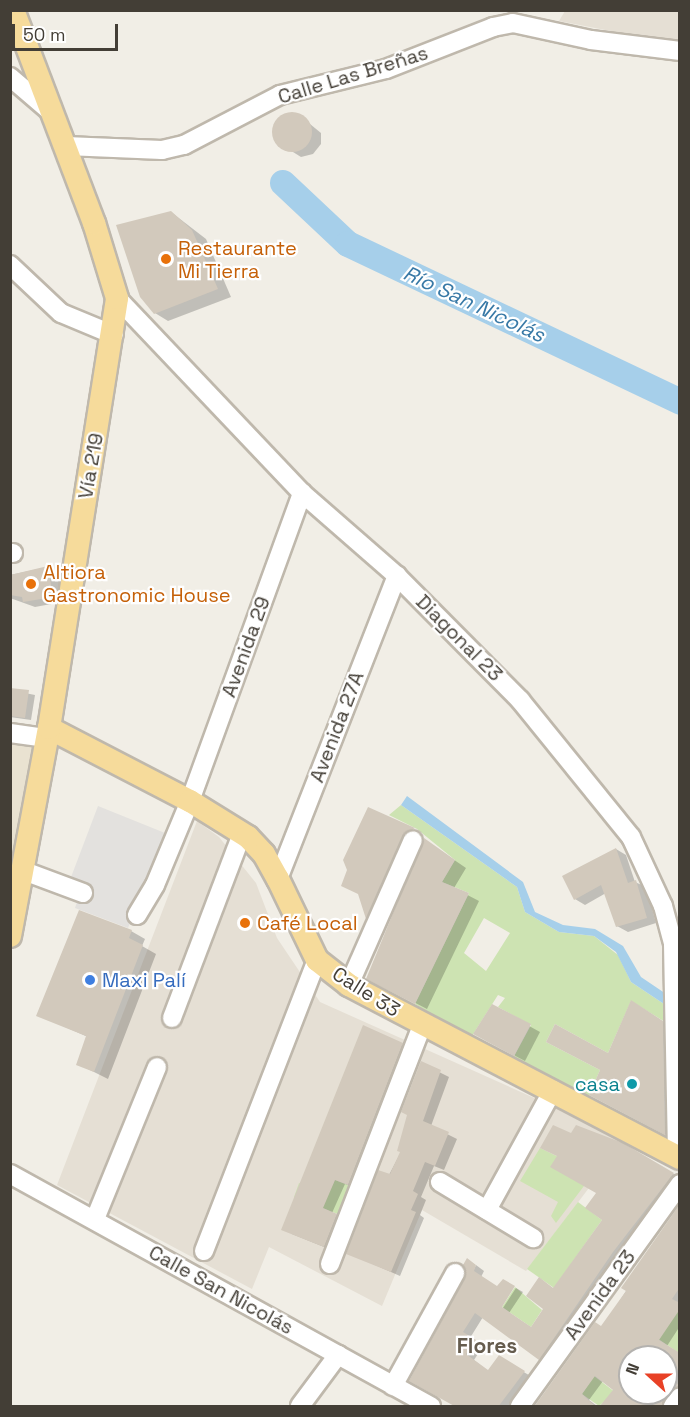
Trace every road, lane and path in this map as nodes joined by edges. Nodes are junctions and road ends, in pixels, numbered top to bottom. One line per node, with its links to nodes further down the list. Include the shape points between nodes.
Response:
1 (13, 10): 4 (main road, Vía 219)
2 (680, 51): 5 (street, Calle Las Breñas, via 591,40 513,23 493,27 386,69 280,95 184,145 162,150)
3 (10, 76): 4 (street)
4 (51, 112): 5 (main road, Vía 219)
5 (66, 146): 7 (main road, Vía 219)
6 (10, 265): 8 (street, via 61,314)
7 (117, 298): 8 (main road, Vía 219); 9 (street, Diagonal 23)
8 (114, 335): 12 (main road, Vía 219)
9 (302, 493): 10 (street, Diagonal 23); 13 (street, Avenida 29)
10 (397, 576): 17 (street, Avenida 27A); 25 (street, Diagonal 23, via 520,700 631,837 663,906 673,944)
11 (10, 733): 12 (street)
12 (48, 733): 13 (main road, Calle 33); 16 (main road, Vía 219)
13 (190, 801): 14 (main road, Calle 33); 19 (street, Avenida 29, via 155,885)
14 (242, 834): 17 (main road, Calle 33, via 264,854); 23 (street)
15 (413, 840): 22 (street)
16 (24, 871): 18 (street); 20 (main road, Vía 219)
17 (278, 879): 21 (main road, Calle 33)
18 (83, 893)
19 (137, 915)
20 (10, 936)
21 (317, 960): 22 (main road, Calle 33); 35 (street)
22 (349, 985): 24 (main road, Calle 33)
23 (172, 1018)
24 (422, 1026): 27 (main road, Calle 33); 36 (street)
25 (678, 1046): 28 (street, Diagonal 23)
26 (157, 1067): 33 (street)
27 (553, 1090): 28 (main road, Calle 33); 32 (street)
28 (678, 1158)
29 (10, 1174): 33 (street, Calle San Nicolás)
30 (440, 1182): 32 (street)
31 (680, 1184): 43 (street, Avenida 23)
32 (487, 1210): 34 (street)
33 (94, 1219): 38 (street, Calle San Nicolás)
34 (533, 1238)
35 (204, 1251)
36 (330, 1263)
37 (455, 1273): 39 (street)
38 (339, 1355): 39 (street, Calle San Nicolás); 41 (street)
39 (400, 1396): 42 (street, Calle San Nicolás)
40 (680, 1397): 44 (street)
41 (300, 1407)
42 (431, 1407)
43 (520, 1407)
44 (673, 1407)

